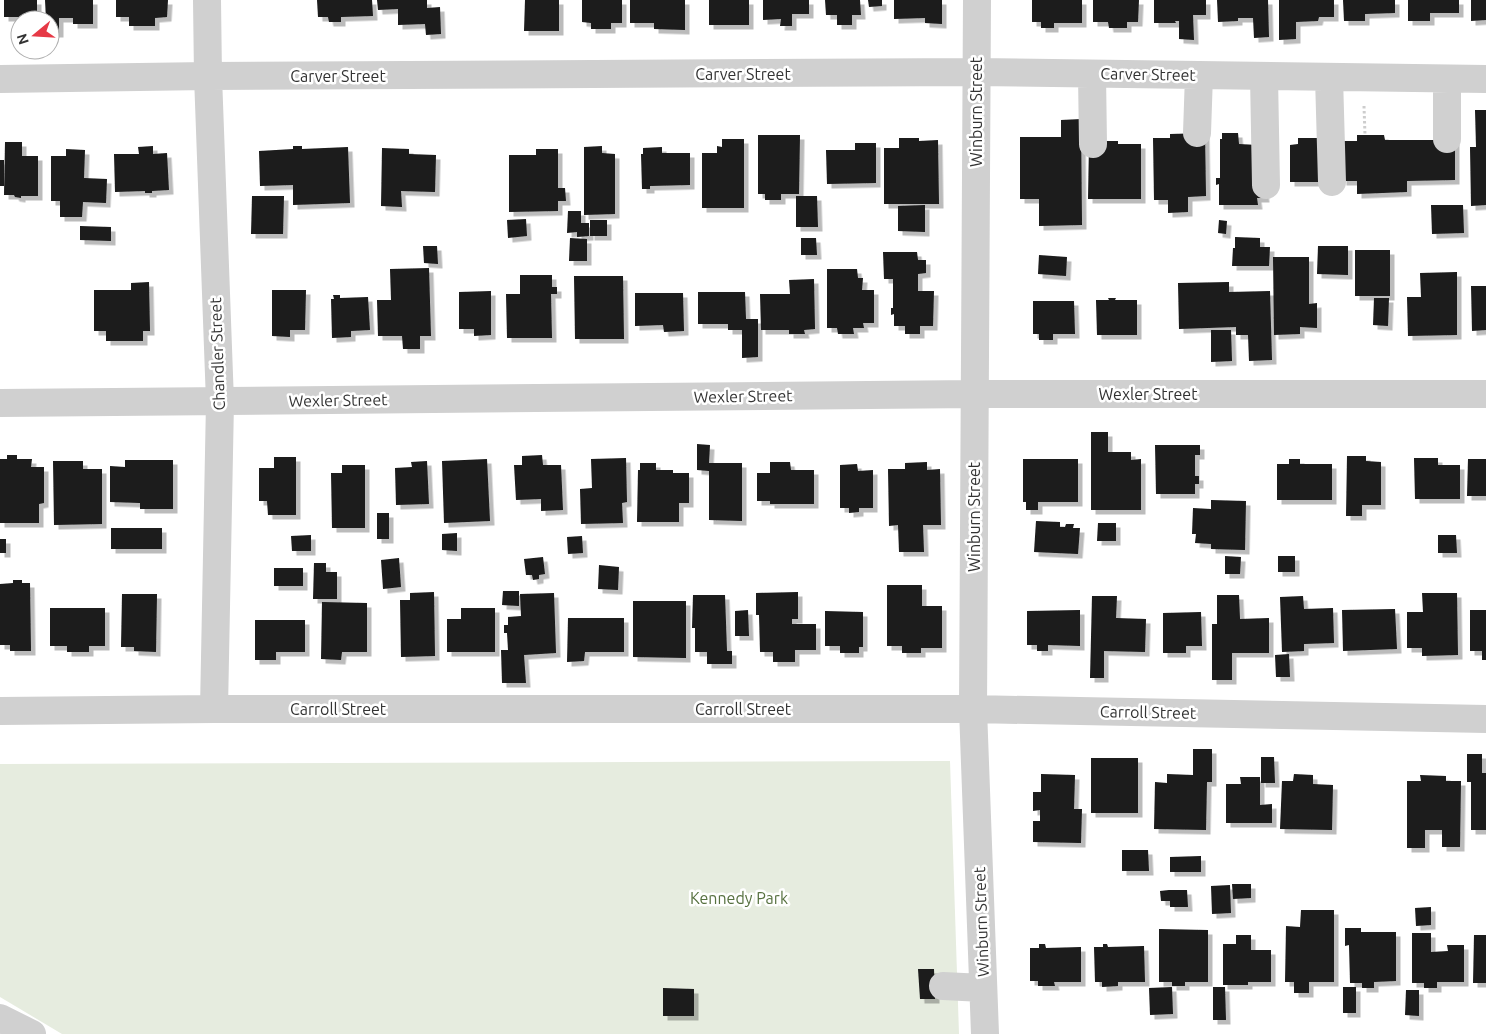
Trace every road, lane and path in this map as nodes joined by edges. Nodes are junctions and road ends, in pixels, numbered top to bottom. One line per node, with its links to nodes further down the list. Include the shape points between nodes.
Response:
1 (207, 0): 6 (street, Chandler Street)
2 (977, 0): 3 (street, Winburn Street)
3 (976, 72): 4 (street, Carver Street); 6 (street, Carver Street); 17 (street, Winburn Street)
4 (1092, 74): 5 (street, Carver Street); 14 (street)
5 (1199, 75): 7 (street, Carver Street); 12 (street)
6 (208, 76): 9 (street, Carver Street); 19 (street, Chandler Street)
7 (1264, 76): 8 (street, Carver Street); 16 (street)
8 (1329, 77): 10 (street, Carver Street); 15 (street)
9 (0, 79)
10 (1447, 79): 11 (street, Carver Street); 13 (street)
11 (1486, 79)
12 (1197, 134)
13 (1446, 140)
14 (1093, 144)
15 (1332, 182)
16 (1266, 185)
17 (975, 394): 18 (street, Wexler Street); 19 (street, Wexler Street); 22 (street, Winburn Street)
18 (1486, 394)
19 (220, 402): 20 (street, Wexler Street); 21 (street, Chandler Street)
20 (0, 403)
21 (214, 709): 22 (street, Carroll Street); 23 (street, Carroll Street)
22 (973, 709): 24 (street, Carroll Street); 26 (street, Winburn Street)
23 (0, 711)
24 (1486, 719)
25 (943, 986): 26 (street)
26 (983, 988): 29 (street, Winburn Street)
27 (0, 1018): 28 (street)
28 (32, 1034)
29 (985, 1034)

